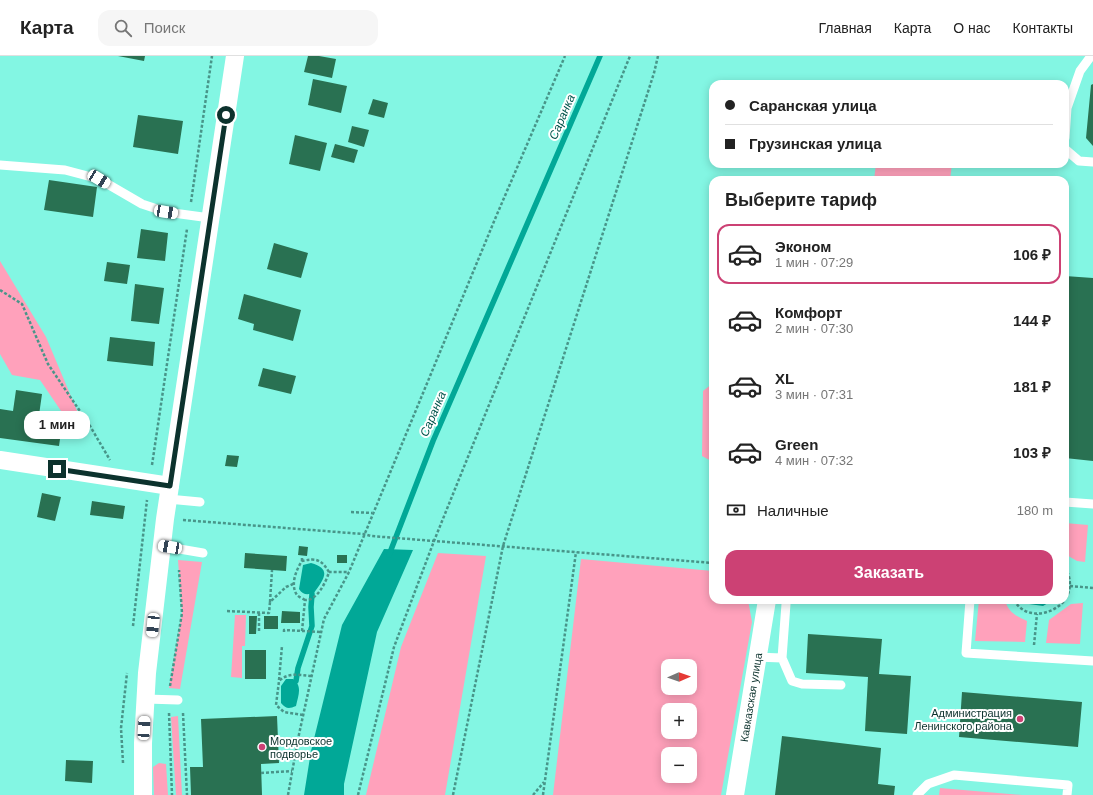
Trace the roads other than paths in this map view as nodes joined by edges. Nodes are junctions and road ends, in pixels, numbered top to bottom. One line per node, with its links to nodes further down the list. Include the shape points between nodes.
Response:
1 (235, 56): 7 (street)
2 (1091, 56): 3 (lane, via 1080,70)
3 (1069, 102)
4 (1069, 152): 5 (lane, via 1079,161)
5 (1093, 162)
6 (0, 165): 7 (lane, via 65,170 99,179 142,204 166,212)
7 (210, 218): 9 (street)
8 (0, 460): 9 (street, via 114,477)
9 (169, 492): 10 (lane); 13 (street, via 165,519)
10 (200, 502)
11 (1069, 502): 12 (lane)
12 (1093, 504)
13 (170, 547): 14 (lane); 22 (street, via 147,673)
14 (203, 553)
15 (766, 604): 18 (street, Кавказская улица)
16 (786, 604): 19 (lane)
17 (970, 604): 20 (lane, via 966,654)
18 (758, 657): 19 (lane); 25 (street, Кавказская улица)
19 (782, 658): 21 (lane, via 792,681 802,684)
20 (1093, 661)
21 (841, 685)
22 (146, 699): 23 (lane); 24 (street)
23 (178, 700)
24 (143, 795)
25 (735, 795)
26 (917, 795): 27 (lane, via 928,784 954,775 1068,785)
27 (1067, 795)

